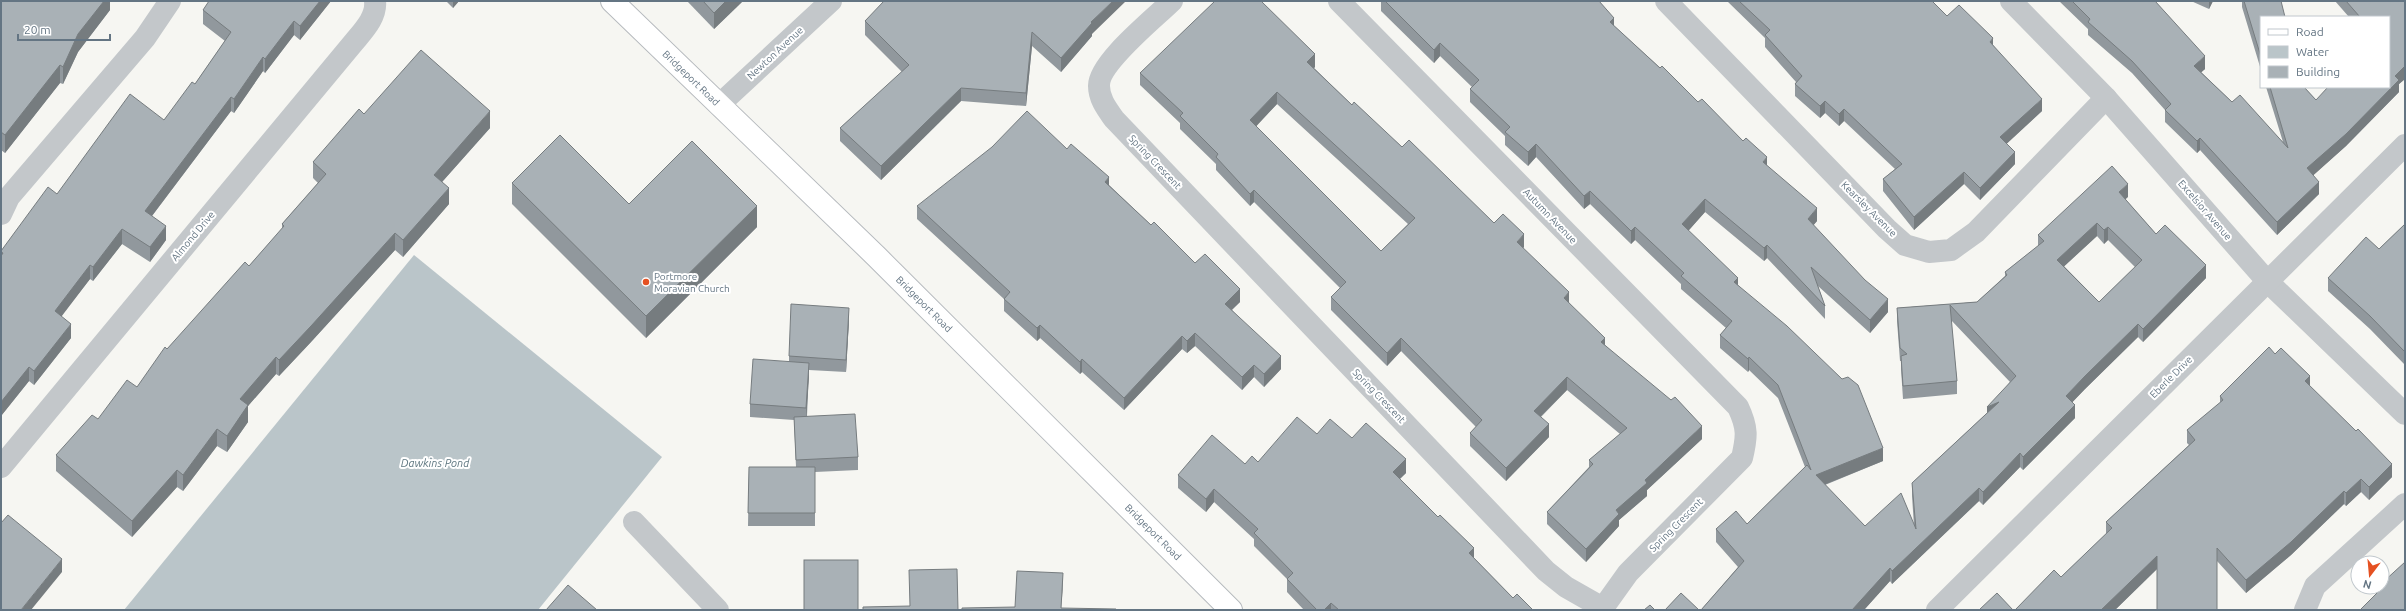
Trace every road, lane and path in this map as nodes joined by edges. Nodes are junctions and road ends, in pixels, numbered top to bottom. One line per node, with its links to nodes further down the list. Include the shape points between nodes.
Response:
1 (170, 1): 12 (street, via 146,38 9,197)
2 (375, 1): 16 (street, Almond Drive, via 376,7 369,24)
3 (612, 1): 10 (main road, Bridgeport Road)
4 (831, 1): 10 (street, Newton Avenue)
5 (1172, 1): 15 (street, Spring Crescent, via 1104,68 1099,86 1103,104 1119,125 1540,565 1566,587 1603,608 1628,573 1742,458)
6 (1339, 1): 15 (street, Autumn Avenue, via 1738,407 1745,421)
7 (1666, 1): 9 (street, Kearsley Avenue, via 1887,229 1905,245 1928,252 1951,250 1976,232)
8 (2011, 1): 9 (street, Excelsior Avenue)
9 (2106, 98): 13 (street, Excelsior Avenue)
10 (719, 105): 20 (main road, Bridgeport Road, via 877,256)
11 (2405, 145): 13 (street, Eberle Drive)
12 (1, 214)
13 (2267, 281): 14 (street, Excelsior Avenue); 21 (street, Eberle Drive)
14 (2405, 414)
15 (1747, 438)
16 (1, 467)
17 (2405, 504): 22 (street, via 2315,586)
18 (634, 522): 19 (street)
19 (718, 610)
20 (1231, 610)
21 (1937, 610)
22 (2305, 610)

